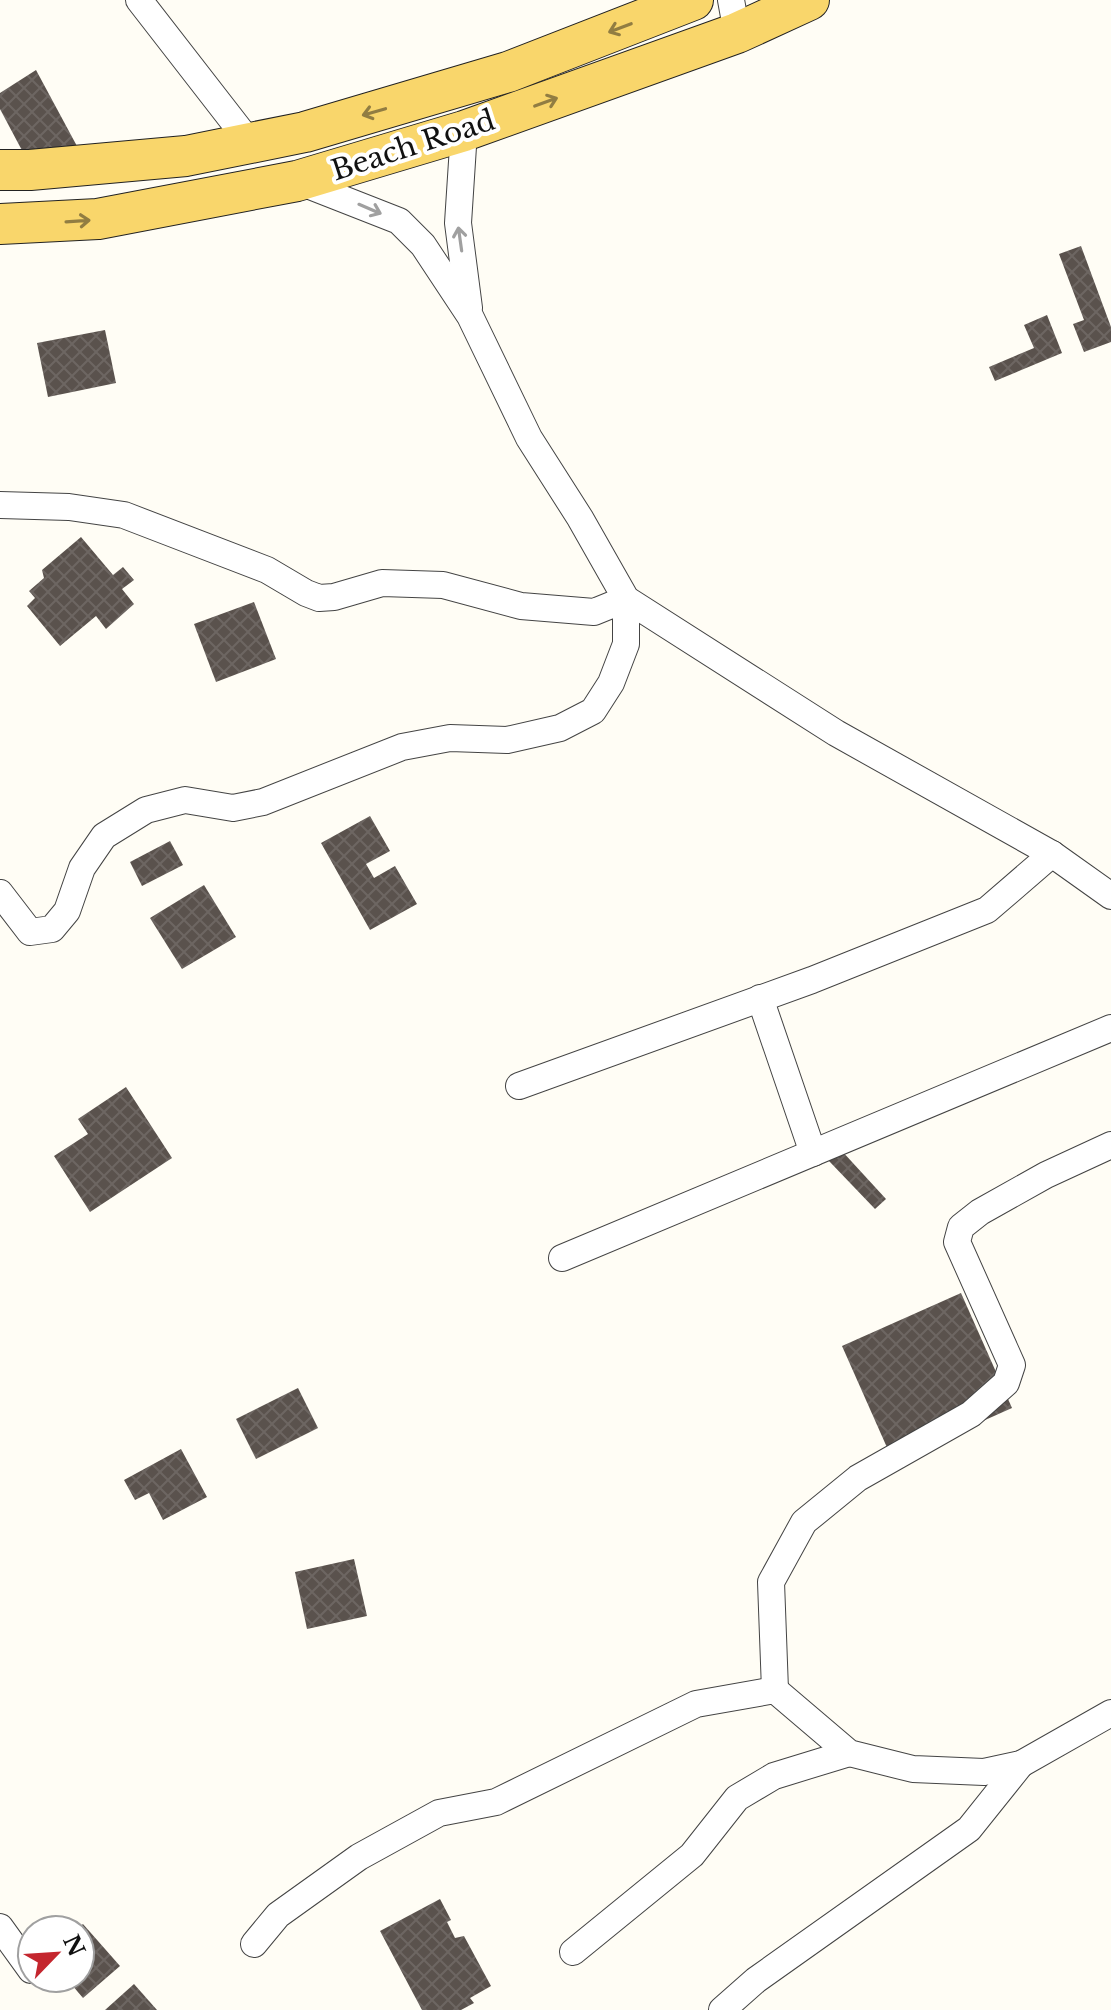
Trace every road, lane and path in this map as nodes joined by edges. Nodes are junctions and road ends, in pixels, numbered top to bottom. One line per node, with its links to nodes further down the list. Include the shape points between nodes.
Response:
1 (139, 0): 6 (street)
2 (693, 0): 6 (main road, Beach Road, one-way to 6, via 508,72)
3 (809, 0): 4 (main road, Beach Road)
4 (734, 16): 5 (main road, Beach Road, one-way to 4)
5 (464, 131): 8 (main road, Beach Road); 10 (street, one-way to 5, via 458,223)
6 (250, 143): 7 (main road, Beach Road, via 186,156)
7 (0, 170)
8 (297, 181): 9 (main road, Beach Road, one-way to 8, via 98,219); 10 (street, one-way to 10, via 399,221 423,245)
9 (0, 224)
10 (470, 316): 12 (street, via 529,438)
11 (0, 505): 12 (street, via 124,515 267,570 319,598 382,583 443,585 521,606 594,612)
12 (626, 599): 13 (street, via 836,733); 14 (street, via 626,644 611,683 593,711 560,728 507,740 450,738 402,747 263,802 233,808 185,800 146,810 104,836 82,868 67,911 52,929 30,932)
13 (1052, 854): 15 (street); 16 (street, via 987,910)
14 (0, 893)
15 (1111, 896)
16 (760, 998): 18 (street); 20 (street)
17 (1111, 1028): 20 (street)
18 (519, 1086)
19 (1111, 1145): 22 (street, via 1046,1175 961,1227 957,1242 1012,1365 1006,1383 971,1414 858,1478 804,1522 771,1582)
20 (813, 1153): 21 (street)
21 (562, 1258)
22 (775, 1690): 24 (street); 27 (street, via 696,1704 496,1802 439,1813 347,1865 278,1915)
23 (1111, 1713): 25 (street)
24 (849, 1753): 25 (street, via 913,1769 984,1772); 29 (street, via 774,1776 737,1798 692,1855)
25 (1021, 1764): 30 (street, via 969,1829 756,1980)
26 (0, 1927): 28 (street)
27 (254, 1944)
28 (16, 1949)
29 (573, 1952)
30 (722, 2010)

